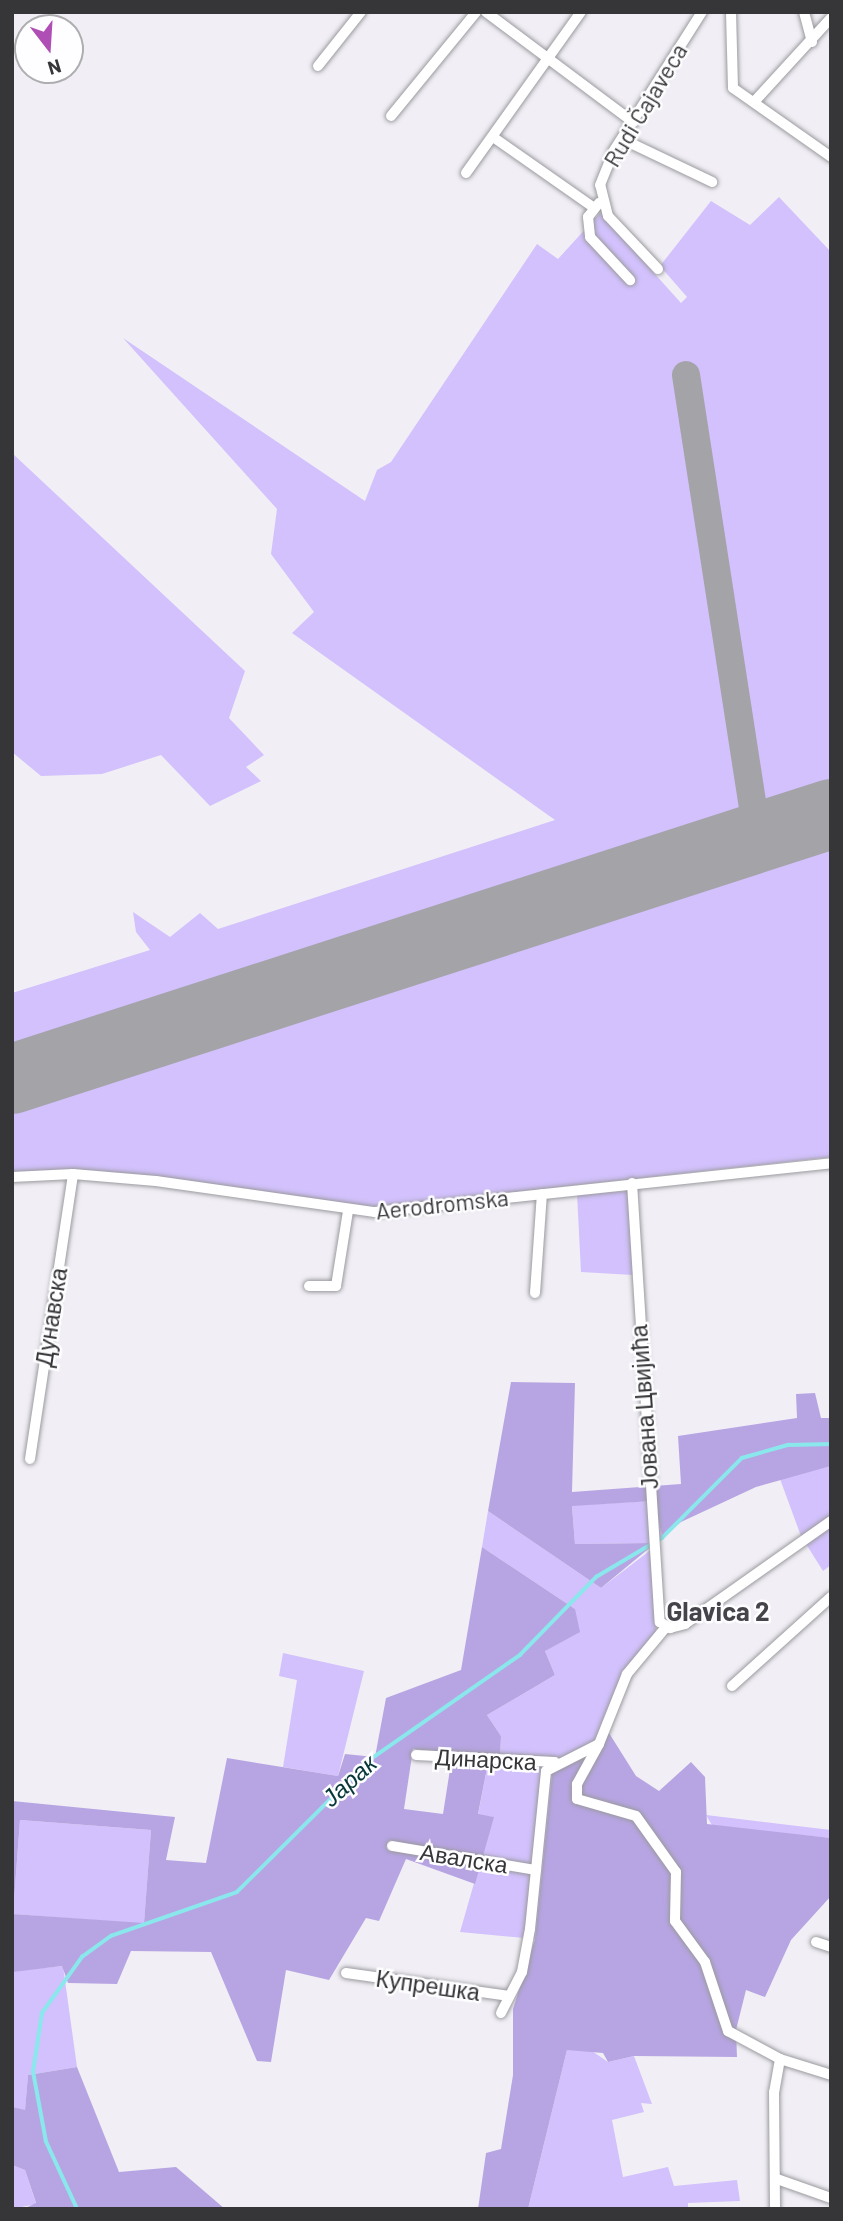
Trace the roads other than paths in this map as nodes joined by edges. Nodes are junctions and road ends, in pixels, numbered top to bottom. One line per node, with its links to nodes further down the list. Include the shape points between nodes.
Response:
1 (360, 12): 11 (street)
2 (475, 12): 13 (street)
3 (486, 12): 10 (street)
4 (581, 12): 10 (street)
5 (702, 12): 14 (street, Rudi Čajaveca)
6 (731, 12): 12 (street, via 731,81)
7 (804, 12): 9 (street)
8 (831, 18): 9 (street)
9 (812, 42): 12 (street)
10 (548, 59): 14 (street); 15 (street)
11 (318, 66)
12 (754, 102): 17 (street)
13 (391, 116)
14 (633, 122): 16 (street, Rudi Čajaveca)
15 (494, 137): 18 (street); 20 (street)
16 (622, 139): 19 (street); 20 (street, Rudi Čajaveca, via 604,169)
17 (831, 157)
18 (466, 173)
19 (712, 182)
20 (597, 204): 21 (street); 22 (street, Rudi Čajaveca, via 590,237)
21 (657, 269)
22 (630, 279)
23 (831, 1163): 26 (street, Aerodromska)
24 (73, 1174): 25 (street, Aerodromska); 28 (street, Aerodromska, via 228,1190); 31 (street, Дунавска)
25 (12, 1178)
26 (632, 1183): 27 (street, Aerodromska); 34 (street, Јована Цвијића, via 649,1507 659,1618)
27 (542, 1194): 28 (street, Aerodromska, via 411,1211); 30 (street)
28 (348, 1211): 29 (street, via 336,1286)
29 (309, 1286)
30 (535, 1293)
31 (30, 1459)
32 (831, 1521): 34 (street, via 685,1623)
33 (831, 1597): 35 (street)
34 (666, 1627): 36 (street, via 626,1674)
35 (732, 1686)
36 (599, 1744): 38 (street, via 584,1756); 46 (street, via 577,1784 577,1799 636,1816 680,1881 675,1921 705,1962 729,2031)
37 (416, 1755): 38 (street, Динарска)
38 (555, 1762): 40 (street, via 546,1771)
39 (392, 1846): 40 (street, Авалска)
40 (536, 1870): 44 (street, via 522,1972)
41 (816, 1942): 42 (street)
42 (831, 1947)
43 (346, 1973): 44 (street, Купрешка)
44 (509, 1996): 45 (street)
45 (501, 2013)
46 (780, 2059): 47 (street); 48 (street, via 774,2092)
47 (831, 2075)
48 (777, 2179): 49 (street); 50 (street)
49 (831, 2198)
50 (775, 2209)

